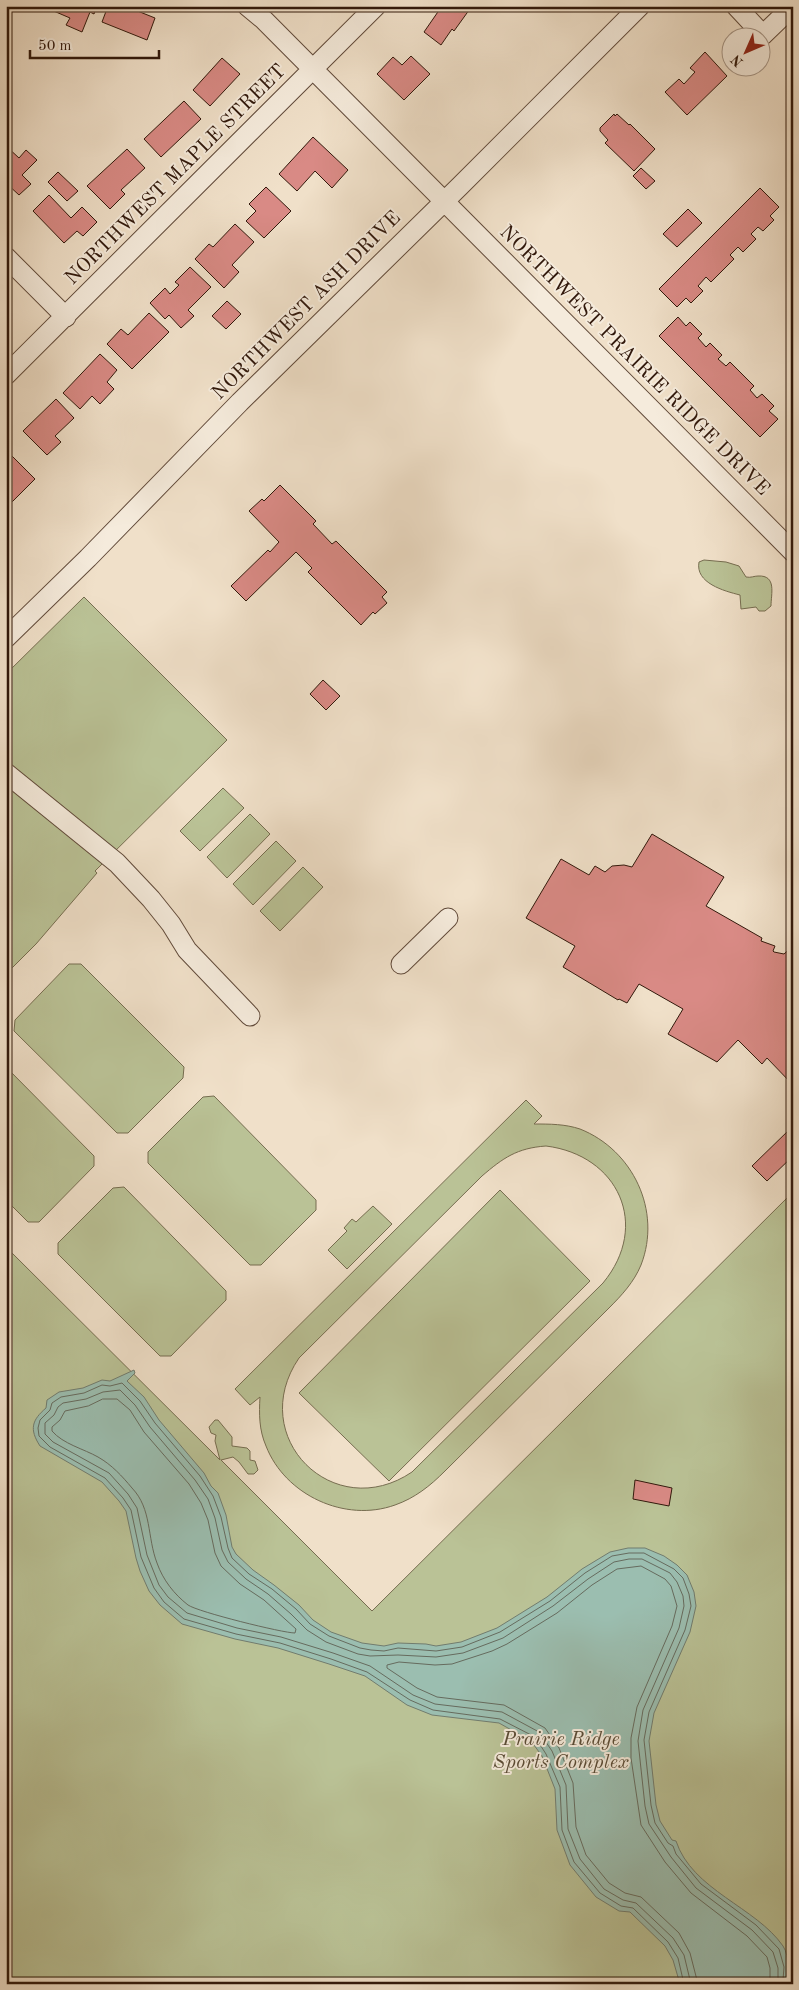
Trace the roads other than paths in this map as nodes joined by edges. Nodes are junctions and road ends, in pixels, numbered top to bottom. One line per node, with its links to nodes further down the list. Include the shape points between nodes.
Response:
1 (247, 6): 6 (street, NORTHWEST PRAIRIE RIDGE DRIVE)
2 (376, 6): 6 (street, NORTHWEST MAPLE STREET)
3 (640, 6): 7 (street, NORTHWEST ASH DRIVE)
4 (736, 6): 5 (street, via 763,35)
5 (793, 6)
6 (312, 70): 7 (street, NORTHWEST PRAIRIE RIDGE DRIVE); 9 (street, NORTHWEST MAPLE STREET)
7 (444, 202): 11 (street, NORTHWEST PRAIRIE RIDGE DRIVE); 12 (street, NORTHWEST ASH DRIVE)
8 (6, 257): 9 (street)
9 (66, 317): 10 (street, NORTHWEST MAPLE STREET)
10 (6, 375)
11 (793, 552)
12 (6, 638)
13 (6, 773): 16 (street, via 118,863 151,899 188,950)
14 (448, 918): 15 (street)
15 (402, 964)
16 (250, 1016)

